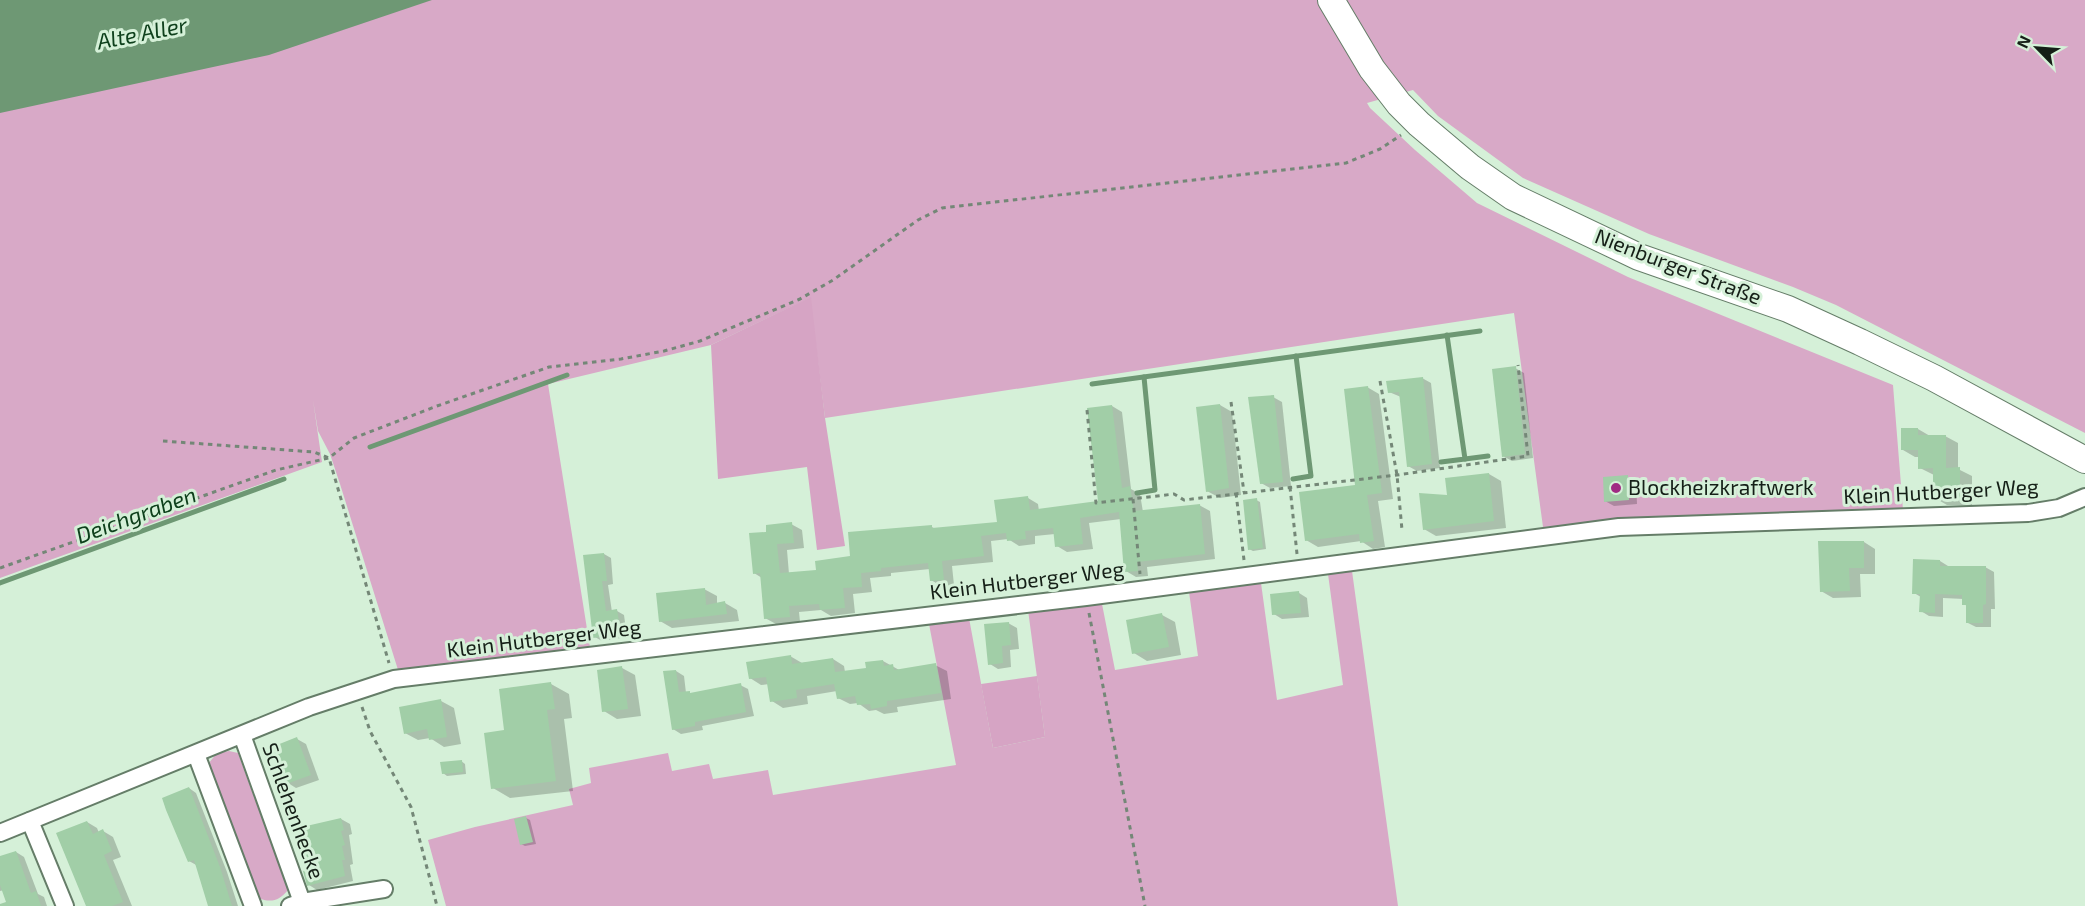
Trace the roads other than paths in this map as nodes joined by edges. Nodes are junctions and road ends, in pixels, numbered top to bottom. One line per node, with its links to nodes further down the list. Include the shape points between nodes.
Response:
1 (1331, 0): 2 (main road, Nienburger Straße, via 1372,69 1399,104 1470,167 1513,197 1639,257 1788,309 1860,342)
2 (2085, 460)
3 (2085, 497): 4 (street, Klein Hutberger Weg, via 2028,513 1619,527 1086,597 394,679 309,707)
4 (242, 735): 5 (street, Klein Hutberger Weg); 9 (street, Schlehenhecke)
5 (196, 754): 6 (street, Klein Hutberger Weg); 11 (street)
6 (30, 821): 7 (street, Klein Hutberger Weg); 10 (street)
7 (0, 833)
8 (384, 888): 9 (street)
9 (296, 904)
10 (65, 906)
11 (253, 906)

